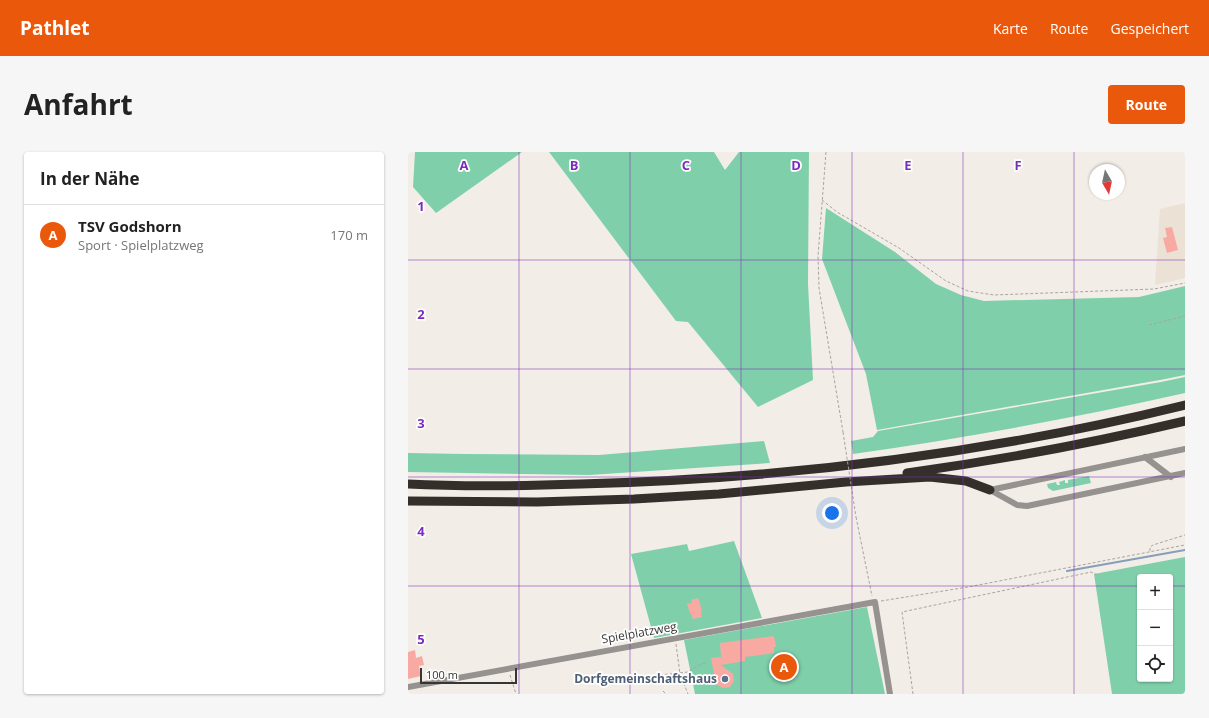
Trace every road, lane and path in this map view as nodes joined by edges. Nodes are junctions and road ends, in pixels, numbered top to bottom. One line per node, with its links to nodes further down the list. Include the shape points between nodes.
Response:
1 (826, 152): 2 (path)
2 (822, 200): 3 (path, via 946,281 968,291 994,295 1154,289); 20 (path, bridge, via 818,288 870,595)
3 (1185, 283)
4 (1185, 316): 5 (path)
5 (1149, 325)
6 (1185, 405): 13 (highway, via 968,448 814,469 632,483 536,486)
7 (1185, 421): 12 (highway, via 978,463)
8 (1185, 449): 9 (street)
9 (1145, 458): 11 (street); 14 (street)
10 (1185, 473): 11 (street)
11 (1171, 477): 14 (street, via 1027,506 1017,505)
12 (846, 482): 14 (highway, via 930,477 966,481); 15 (highway, via 634,499 536,502)
13 (408, 484)
14 (990, 490)
15 (408, 501)
16 (1185, 535): 18 (path, via 1153,545)
17 (1185, 545): 18 (path)
18 (1150, 552): 20 (path)
19 (1097, 574): 32 (path, via 1091,572 902,612)
20 (875, 602): 21 (street, Spielplatzweg); 31 (street)
21 (675, 638): 23 (street, Spielplatzweg); 24 (path)
22 (707, 663): 24 (path)
23 (508, 668): 26 (street, Spielplatzweg); 28 (path)
24 (680, 674): 25 (path); 30 (path)
25 (660, 675)
26 (408, 687)
27 (663, 691): 29 (path)
28 (516, 694)
29 (666, 694)
30 (688, 694)
31 (890, 694)
32 (914, 694)

